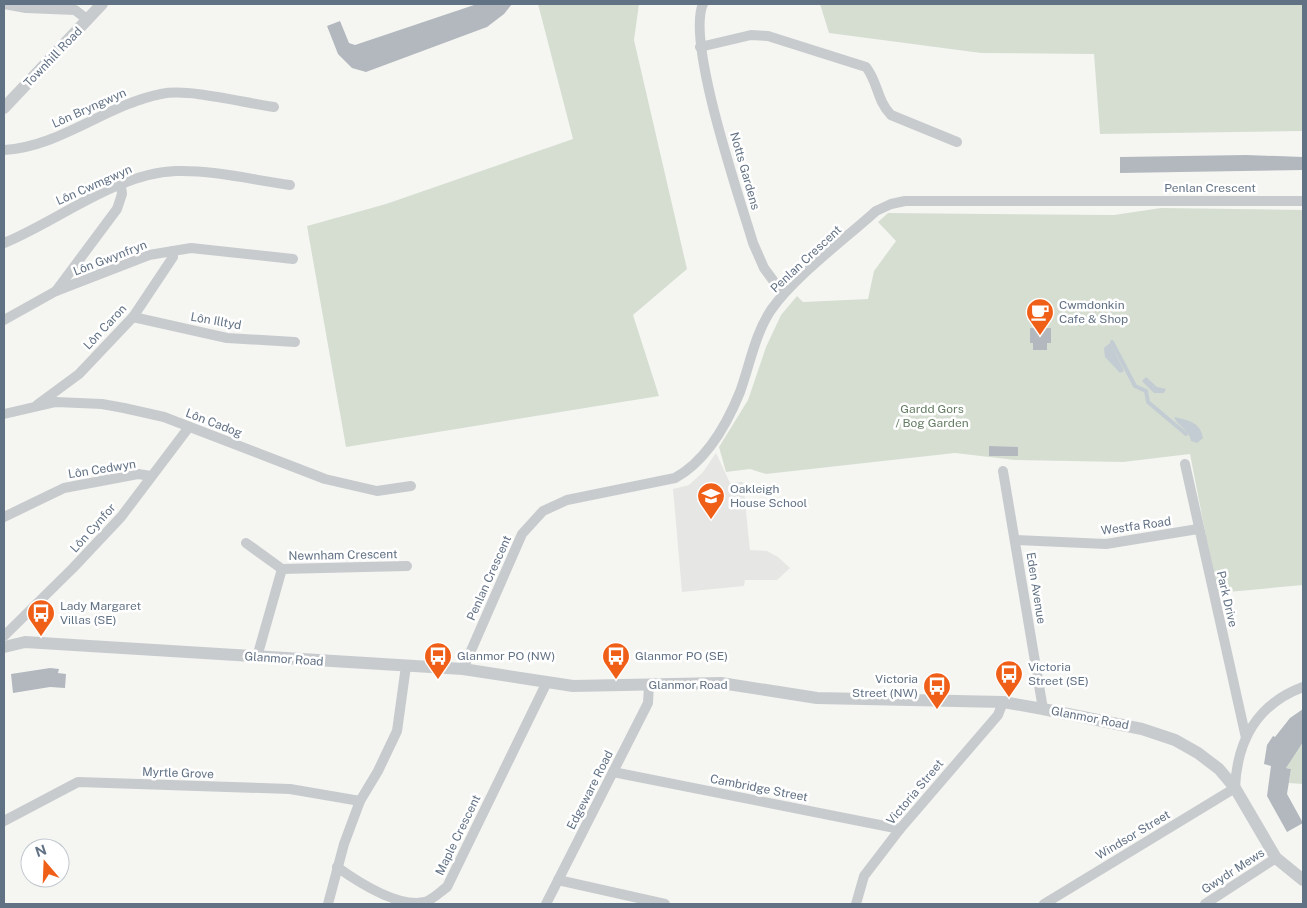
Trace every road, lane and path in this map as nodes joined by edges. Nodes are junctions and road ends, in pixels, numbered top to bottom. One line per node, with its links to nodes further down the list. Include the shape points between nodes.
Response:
1 (4, 4): 4 (street, via 75,10)
2 (102, 4): 4 (street, Townhill Road)
3 (703, 4): 5 (street, Notts Gardens, via 698,14)
4 (88, 20): 7 (street, Townhill Road)
5 (700, 47): 8 (street, via 751,35 768,36 866,67 872,75 882,107 891,115); 17 (street, Notts Gardens, via 753,243 764,268)
6 (274, 107): 9 (street, Lôn Bryngwyn, via 188,94 163,94 130,103 49,139)
7 (4, 108)
8 (957, 142)
9 (4, 150)
10 (290, 185): 11 (street, Lôn Cwmgwyn, via 175,171 139,178)
11 (121, 186): 13 (street, Lôn Cwmgwyn, via 84,200 34,230); 16 (street, via 117,209)
12 (1303, 201): 17 (street, Penlan Crescent, via 904,200 876,211)
13 (4, 243)
14 (173, 251): 15 (street, Lôn Gwynfryn, via 191,248); 16 (street, Lôn Gwynfryn, via 149,254); 18 (street, Lôn Caron, via 173,257)
15 (292, 259)
16 (56, 291): 19 (street, Lôn Gwynfryn)
17 (783, 294): 38 (street, Penlan Crescent, via 755,343 739,393 714,442 691,470 675,478 567,500 543,512 522,534)
18 (133, 317): 20 (street, Lôn Illtyd, via 226,338); 21 (street, Lôn Caron, via 79,374)
19 (4, 320)
20 (295, 342)
21 (36, 406): 22 (street, Lôn Cadog); 23 (street, Lôn Cadog, via 56,402 102,404 164,417)
22 (4, 414)
23 (189, 427): 26 (street, Lôn Cynfor); 27 (street, Lôn Cadog, via 325,479 377,491)
24 (1185, 464): 29 (street, Park Drive)
25 (1004, 471): 30 (street, Eden Avenue)
26 (151, 476): 28 (street, Lôn Cedwyn, via 138,474 64,488); 34 (street, Lôn Cynfor, via 121,517)
27 (411, 486)
28 (4, 516)
29 (1198, 529): 30 (street, Westfa Road, via 1106,544); 44 (street, Park Drive)
30 (1016, 540): 43 (street, Eden Avenue)
31 (246, 543): 33 (street)
32 (406, 566): 33 (street, Newnham Crescent)
33 (282, 569): 36 (street, Newnham Crescent)
34 (4, 636)
35 (4, 646): 36 (street, Glanmor Road, via 25,642)
36 (257, 657): 37 (street, Glanmor Road)
37 (406, 666): 38 (street, Glanmor Road); 47 (street, via 397,731)
38 (462, 669): 39 (street, Glanmor Road)
39 (546, 682): 40 (street, Glanmor Road, via 573,686); 51 (street, Maple Crescent, via 447,887 425,902 406,903 367,888)
40 (649, 685): 42 (street, Glanmor Road, via 721,683 817,698); 45 (street, Edgeware Road, via 648,703)
41 (1303, 687): 44 (street, via 1281,697 1262,712)
42 (1003, 702): 43 (street, Glanmor Road); 49 (street, Victoria Street, via 998,715)
43 (1043, 709): 46 (street, Glanmor Road, via 1142,729 1175,740 1219,769)
44 (1246, 738): 46 (street, via 1236,762)
45 (613, 772): 49 (street, Cambridge Street); 52 (street, Edgeware Road)
46 (1235, 788): 50 (street, Glanmor Road); 58 (street, Windsor Street)
47 (360, 800): 48 (street, Myrtle Grove, via 290,789 78,782); 51 (street)
48 (4, 820)
49 (900, 829): 57 (street, Victoria Street, via 864,876)
50 (1276, 858): 53 (street, Glanmor Road); 59 (street, Gwydr Mews)
51 (337, 866): 54 (street)
52 (558, 880): 55 (street, Edgeware Road); 56 (street)
53 (1303, 880)
54 (328, 904)
55 (546, 904)
56 (665, 904)
57 (856, 904)
58 (1044, 904)
59 (1205, 904)

